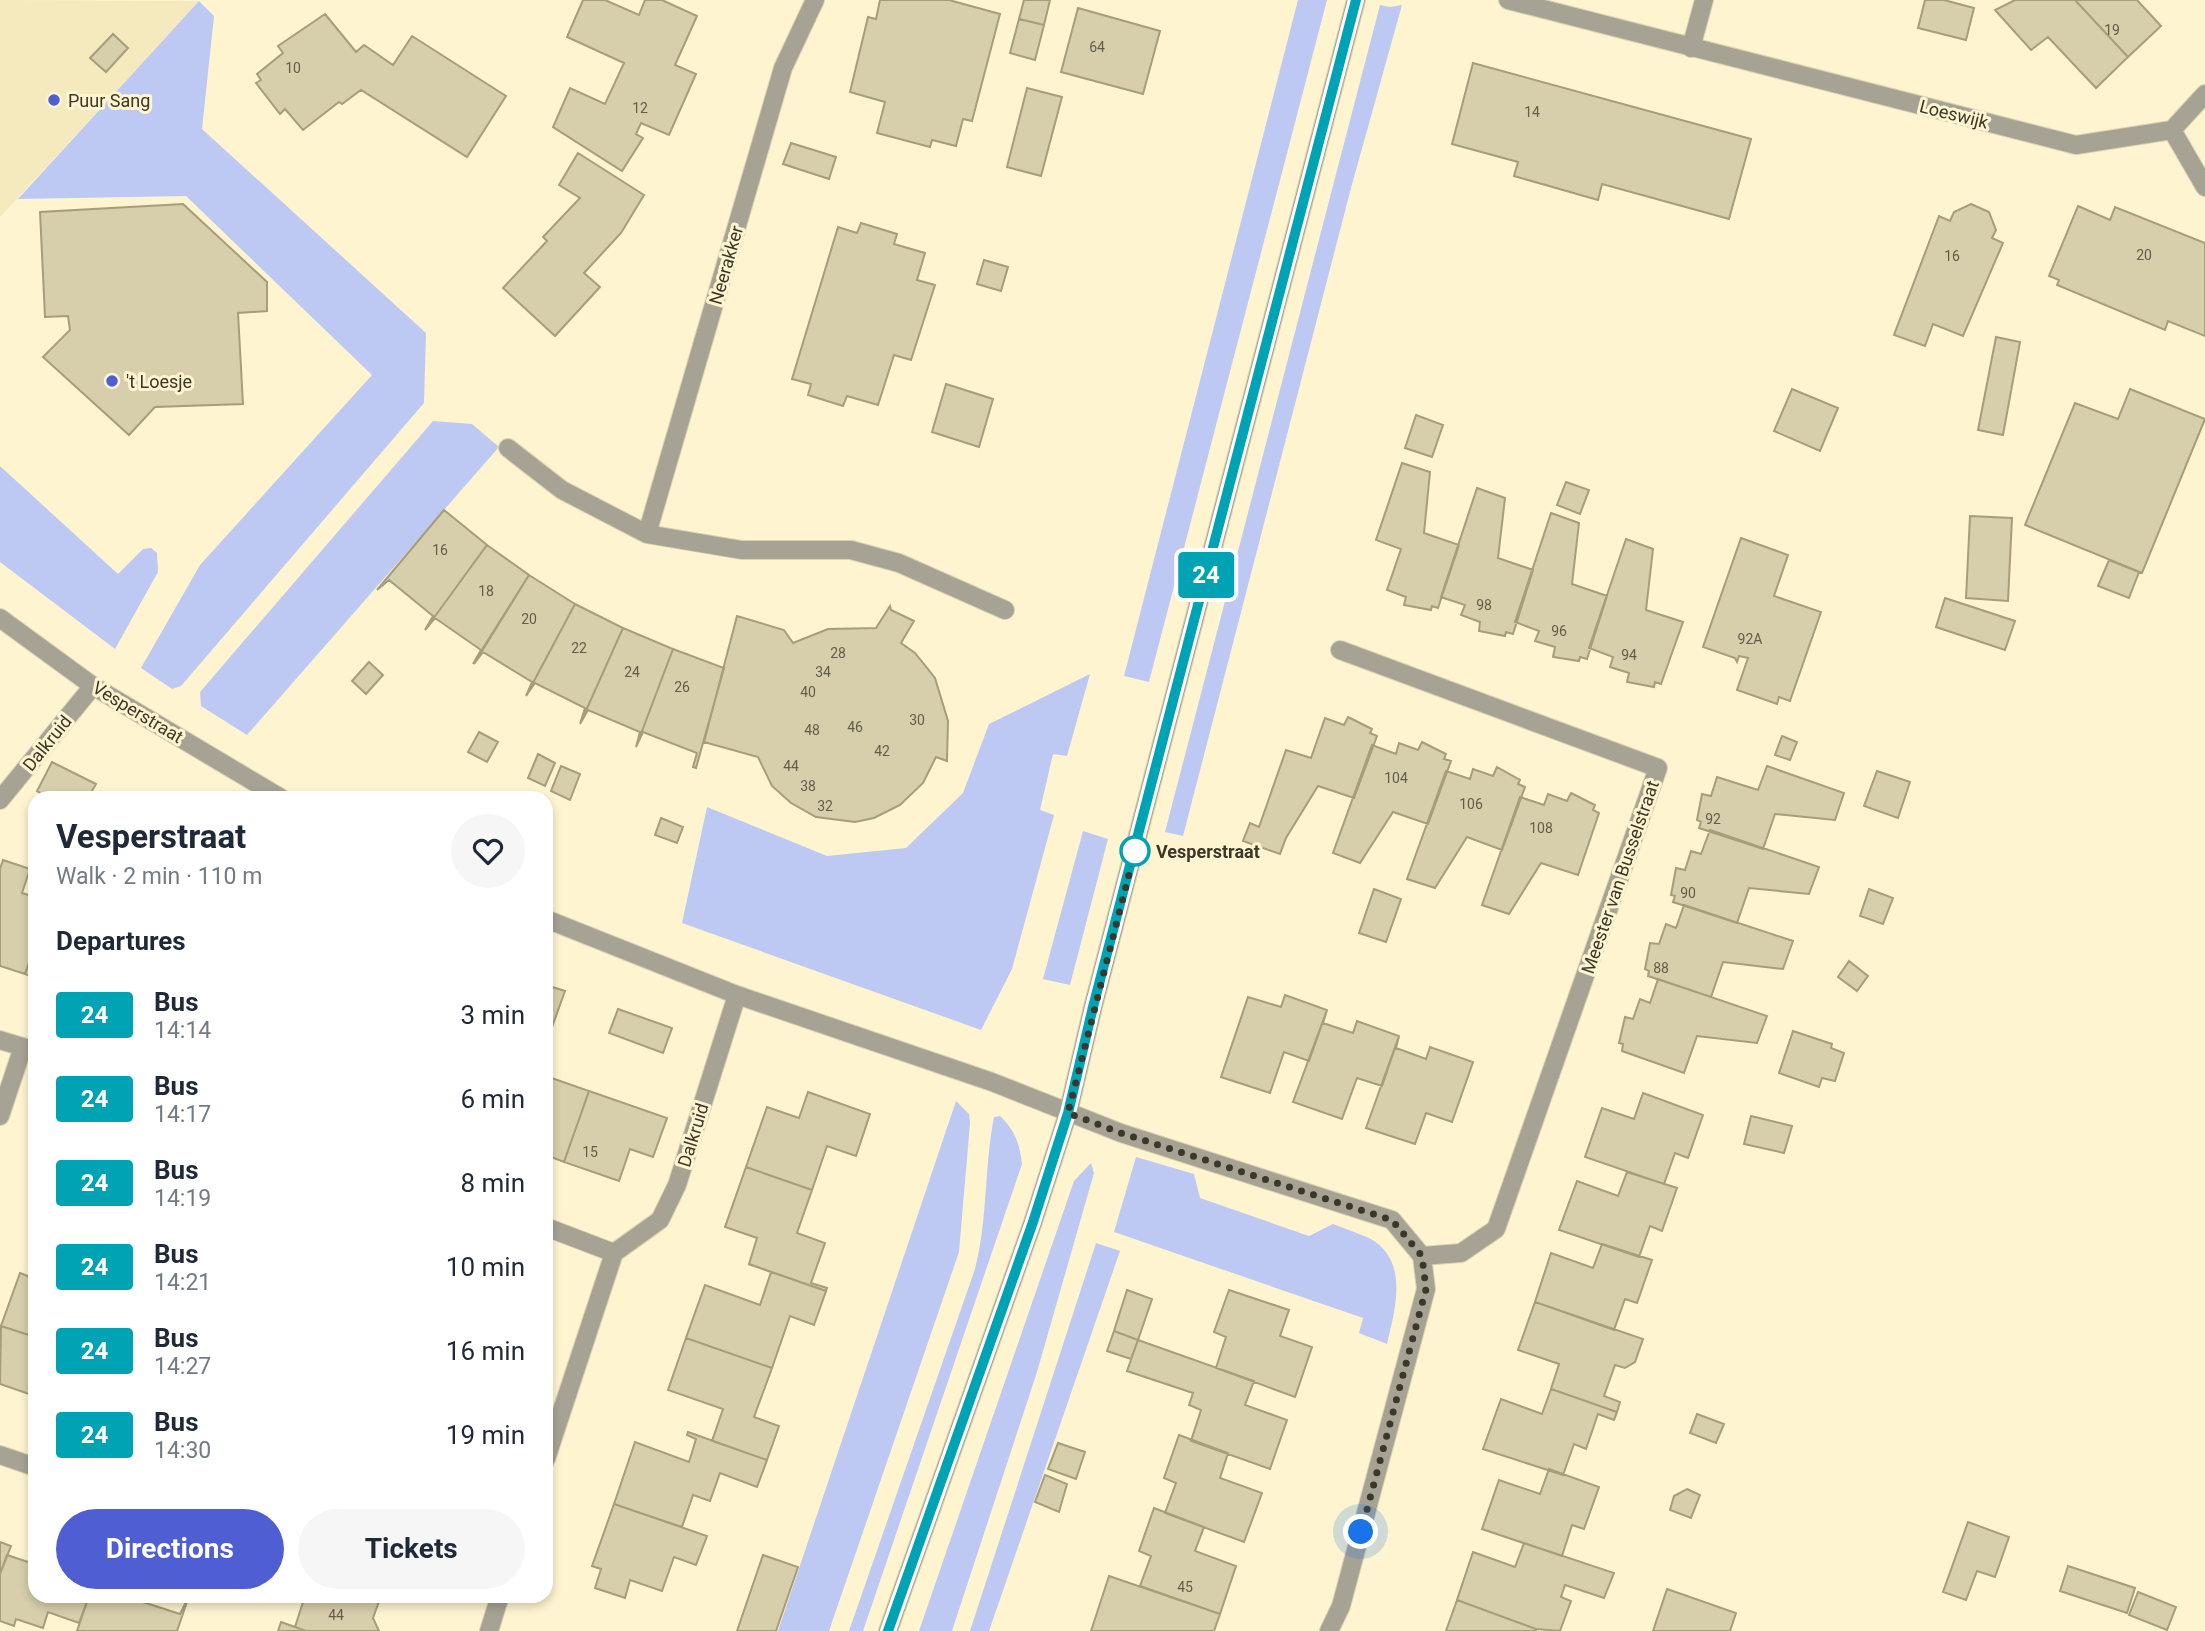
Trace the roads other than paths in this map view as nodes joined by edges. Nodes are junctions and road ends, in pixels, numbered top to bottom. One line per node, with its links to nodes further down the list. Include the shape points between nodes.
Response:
1 (814, 0): 10 (street, Neerakker, via 783,68)
2 (1356, 0): 22 (street)
3 (1508, 0): 5 (street, Loeswijk)
4 (1704, 0): 5 (street)
5 (1691, 48): 7 (street, Loeswijk, via 2077,145)
6 (2205, 94): 7 (street)
7 (2172, 130): 8 (street)
8 (2205, 187)
9 (508, 448): 10 (street, via 562,490)
10 (647, 534): 11 (street, via 742,550 851,550 899,563)
11 (1006, 610)
12 (0, 618): 14 (street, Vesperstraat)
13 (1340, 650): 26 (street, Meester van Busselstraat, via 1658,768 1496,1229 1461,1253)
14 (93, 686): 15 (street, Vesperstraat); 16 (street, Dalkruid)
15 (269, 791)
16 (0, 800)
17 (553, 922): 18 (street)
18 (737, 995): 22 (street, via 992,1082); 25 (street, Dalkruid, via 677,1185 660,1220)
19 (0, 1040): 20 (street)
20 (28, 1049)
21 (28, 1051): 23 (street)
22 (1068, 1113): 26 (street, via 1392,1220); 32 (street)
23 (0, 1116)
24 (553, 1230): 25 (street)
25 (614, 1253): 27 (street)
26 (1422, 1256): 33 (street, via 1426,1289 1341,1606)
27 (553, 1438)
28 (0, 1455): 29 (street)
29 (28, 1465)
30 (498, 1603): 31 (street)
31 (489, 1631)
32 (888, 1631)
33 (1329, 1631)

